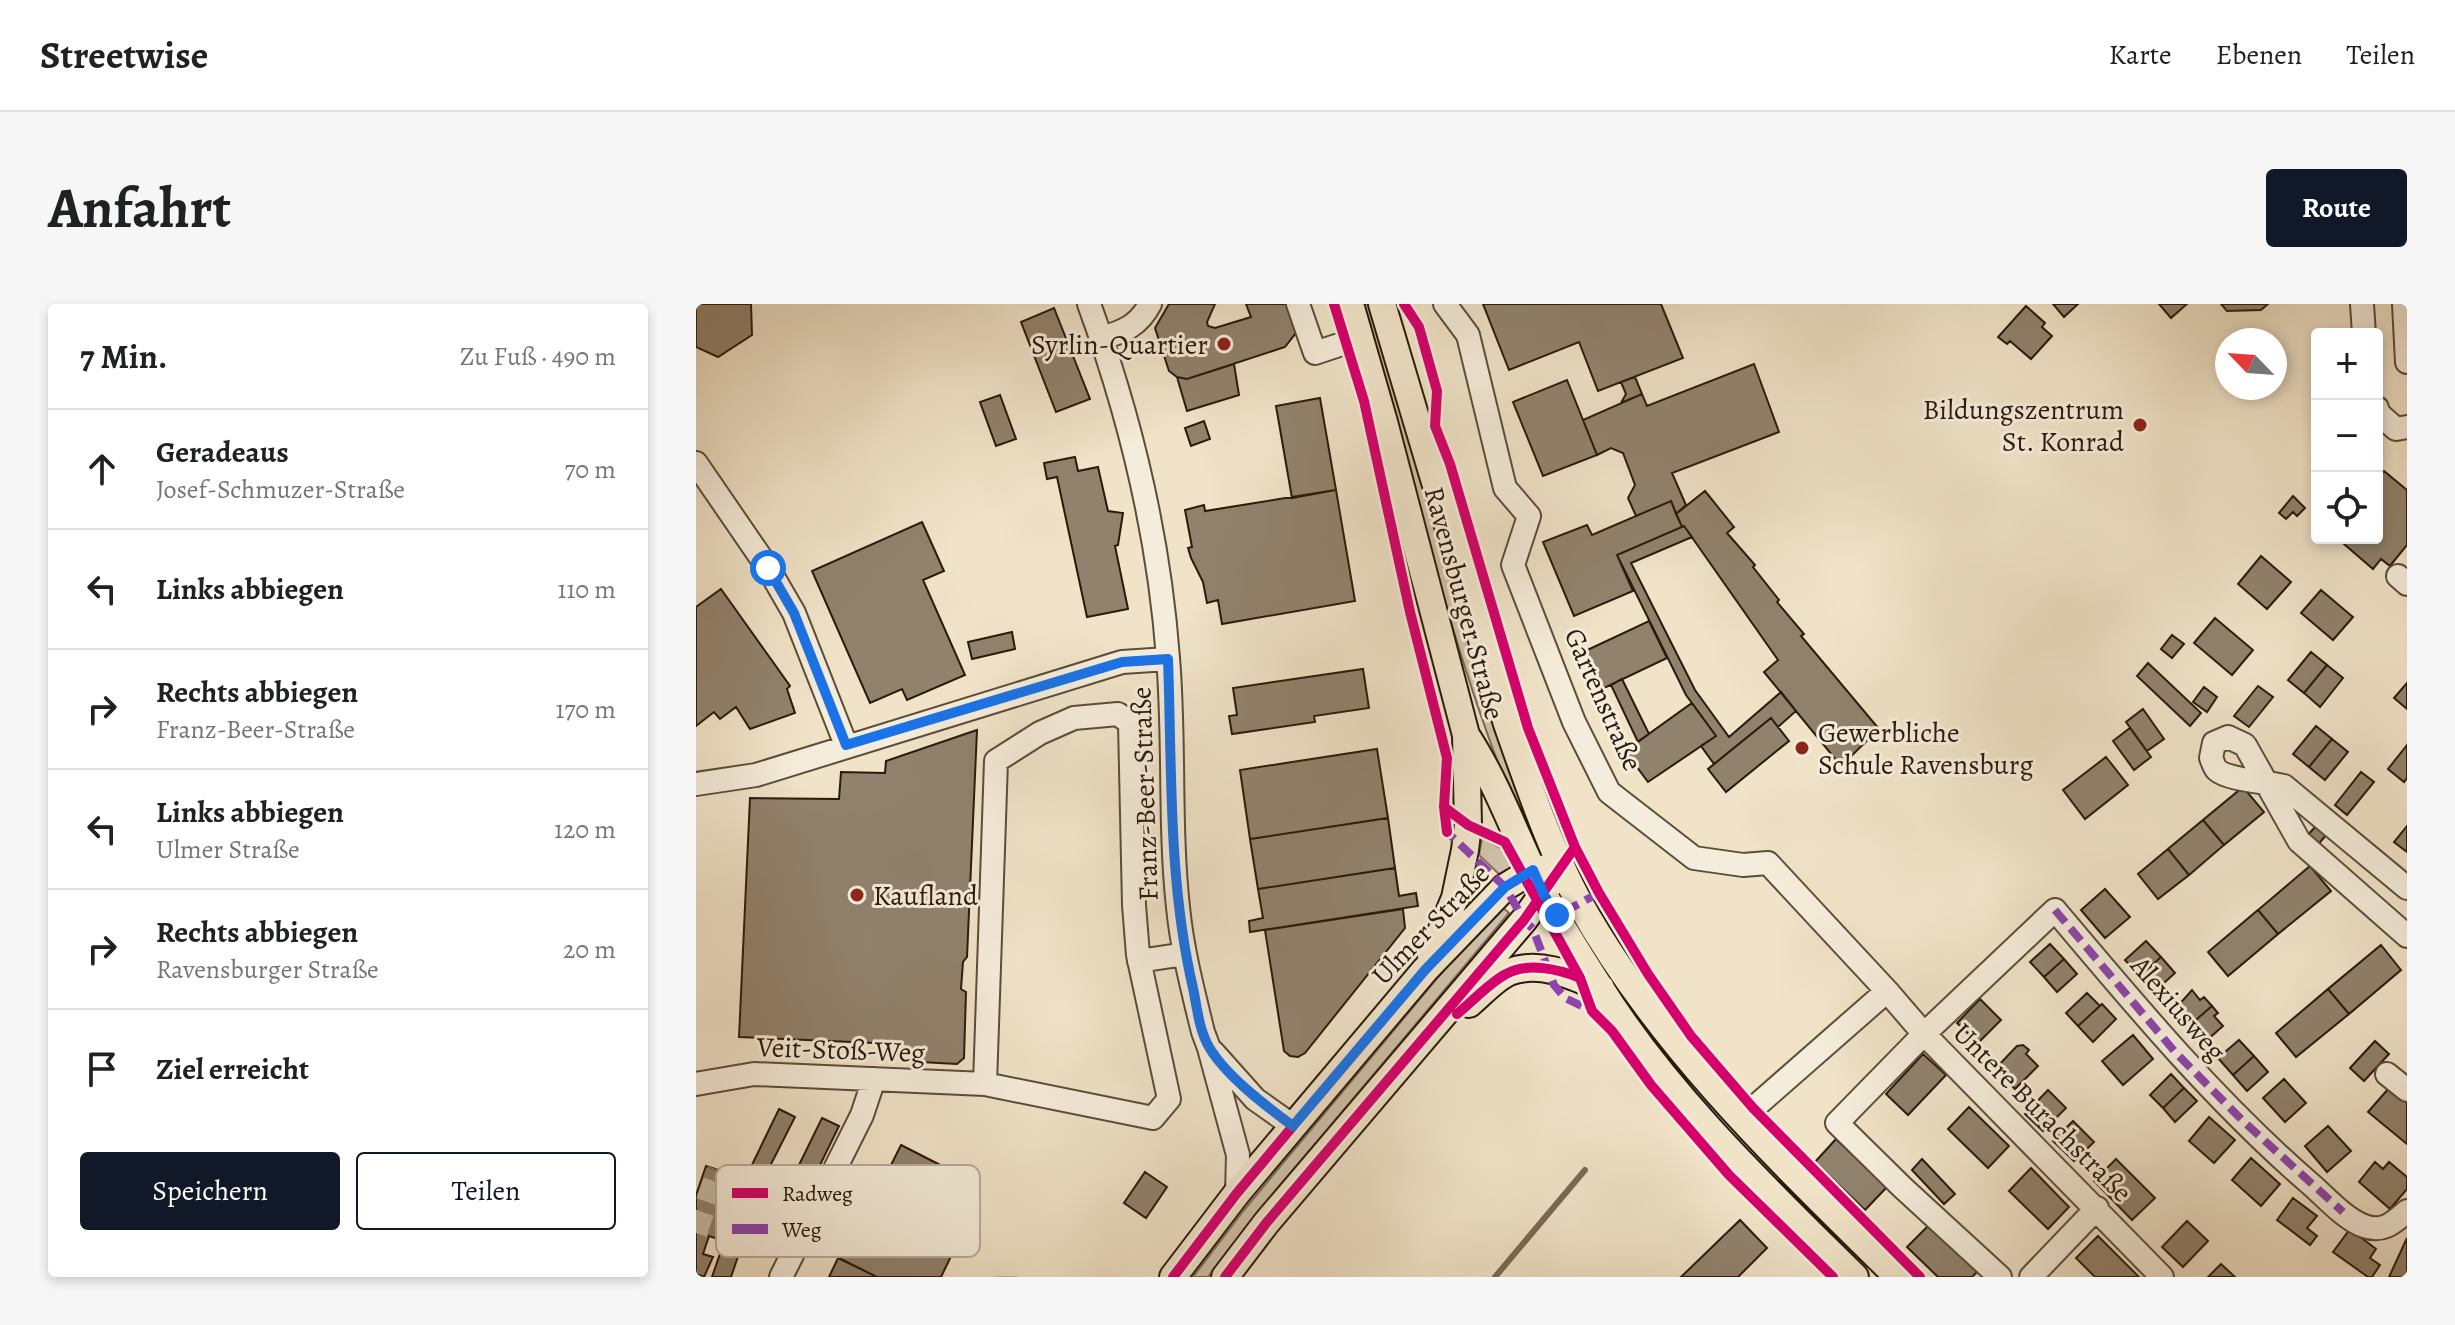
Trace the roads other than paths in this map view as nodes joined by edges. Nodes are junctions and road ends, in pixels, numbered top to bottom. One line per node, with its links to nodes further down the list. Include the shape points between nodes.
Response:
1 (1089, 304): 10 (street, Franz-Beer-Straße)
2 (1150, 304): 10 (street, via 1142,319)
3 (1298, 304): 11 (street, via 1315,353)
4 (1350, 304): 11 (main road, Ravensburger Straße)
5 (1382, 304): 20 (main road, Ravensburger Straße, via 1507,724)
6 (1445, 304): 29 (street, Gartenstraße, via 1468,335 1505,488 1529,516 1513,565 1574,722 1609,792 1694,858 1768,863)
7 (2362, 304): 9 (street)
8 (2404, 304): 12 (street)
9 (2364, 328)
10 (1101, 338): 16 (street, Franz-Beer-Straße, via 1140,472 1159,569)
11 (1360, 338): 17 (main road, Ravensburger Straße)
12 (2407, 362)
13 (2383, 418): 14 (street, via 2396,429)
14 (2407, 427)
15 (696, 463): 18 (street, via 794,613)
16 (1168, 659): 18 (street, via 1122,662); 25 (street, Franz-Beer-Straße, via 1178,906)
17 (1466, 735): 21 (main road, Ravensburger Straße); 27 (main road, via 1465,850 1455,898)
18 (846, 745): 19 (street, via 756,775)
19 (696, 784)
20 (1562, 865): 21 (main road, Ulmer Straße); 23 (main road); 38 (main road, via 1626,976 1681,1052)
21 (1533, 870): 23 (main road, Ravensburger Straße); 27 (main road, Ulmer Straße, via 1505,887)
22 (2407, 888): 24 (street, via 2284,786 2265,782 2299,841)
23 (1544, 895): 28 (main road, Ravensburger Straße); 31 (main road)
24 (2407, 936)
25 (1185, 954): 26 (street); 32 (street, Franz-Beer-Straße)
26 (1139, 961): 36 (street, Veit-Stoß-Weg, via 1169,1099 1153,1118); 36 (street, via 1130,723 1118,714 1074,718 996,761)
27 (1425, 970): 39 (main road, Ulmer Straße)
28 (1590, 983): 31 (main road, via 1548,970 1507,973); 48 (main road, via 1726,1145)
29 (1887, 991): 30 (street); 38 (street)
30 (1924, 1034): 42 (street, Untere Burachstraße); 43 (street, Alexiusweg, via 2055,910 2176,1053 2343,1212 2363,1226 2379,1229); 50 (street, Untere Burachstraße, via 1837,1123)
31 (1417, 1047): 47 (main road)
32 (1209, 1048): 39 (street, Franz-Beer-Straße, via 1255,1099); 41 (street, Franz-Beer-Straße, via 1238,1155)
33 (2387, 1074): 37 (street)
34 (874, 1079): 35 (street, Veit-Stoß-Weg, via 754,1074); 36 (street, Veit-Stoß-Weg); 40 (street)
35 (696, 1084)
36 (985, 1084)
37 (2407, 1090)
38 (1741, 1119): 49 (main road)
39 (1293, 1126): 41 (main road, Ulmer Straße)
40 (837, 1165)
41 (1237, 1193): 46 (main road, Ulmer Straße)
42 (2097, 1208): 51 (street); 52 (street, Untere Burachstraße)
43 (2407, 1211)
44 (791, 1257): 45 (street)
45 (781, 1277)
46 (1173, 1277)
47 (1225, 1277)
48 (1855, 1277)
49 (1898, 1277)
50 (2000, 1277)
51 (2031, 1277)
52 (2162, 1277)

